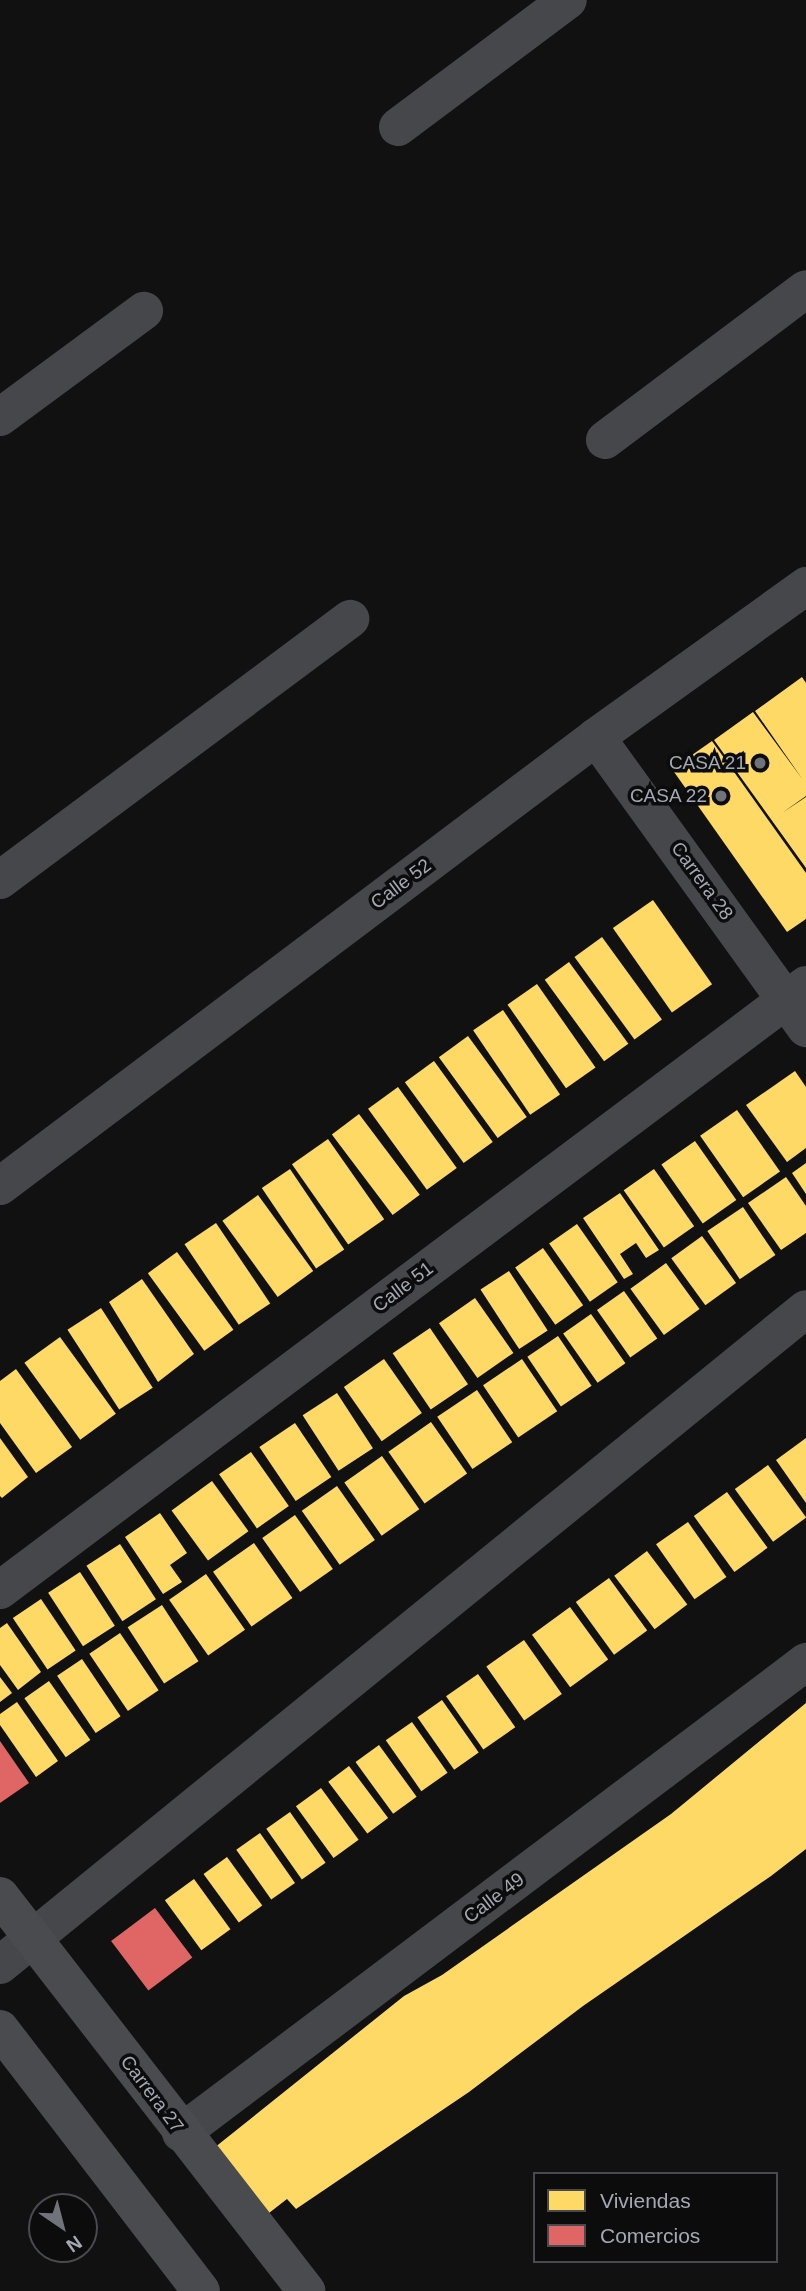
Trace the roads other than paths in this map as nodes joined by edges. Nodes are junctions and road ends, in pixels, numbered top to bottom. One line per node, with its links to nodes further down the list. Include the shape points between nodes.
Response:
1 (568, 0): 2 (street)
2 (398, 127)
3 (806, 289): 6 (street)
4 (144, 311): 5 (street)
5 (0, 416)
6 (605, 440)
7 (806, 586): 9 (street, Calle 52)
8 (350, 619): 10 (street)
9 (596, 737): 11 (street, Carrera 28); 12 (street, Calle 52)
10 (0, 880)
11 (799, 1004): 14 (street, Calle 51)
12 (0, 1186)
13 (806, 1309): 17 (street)
14 (0, 1590)
15 (806, 1662): 20 (street, Calle 49)
16 (0, 1896): 17 (street, Carrera 27)
17 (34, 1940): 18 (street); 20 (street, Carrera 27)
18 (0, 1965)
19 (0, 2029): 21 (street)
20 (181, 2133): 22 (street, Carrera 27)
21 (201, 2291)
22 (306, 2291)

